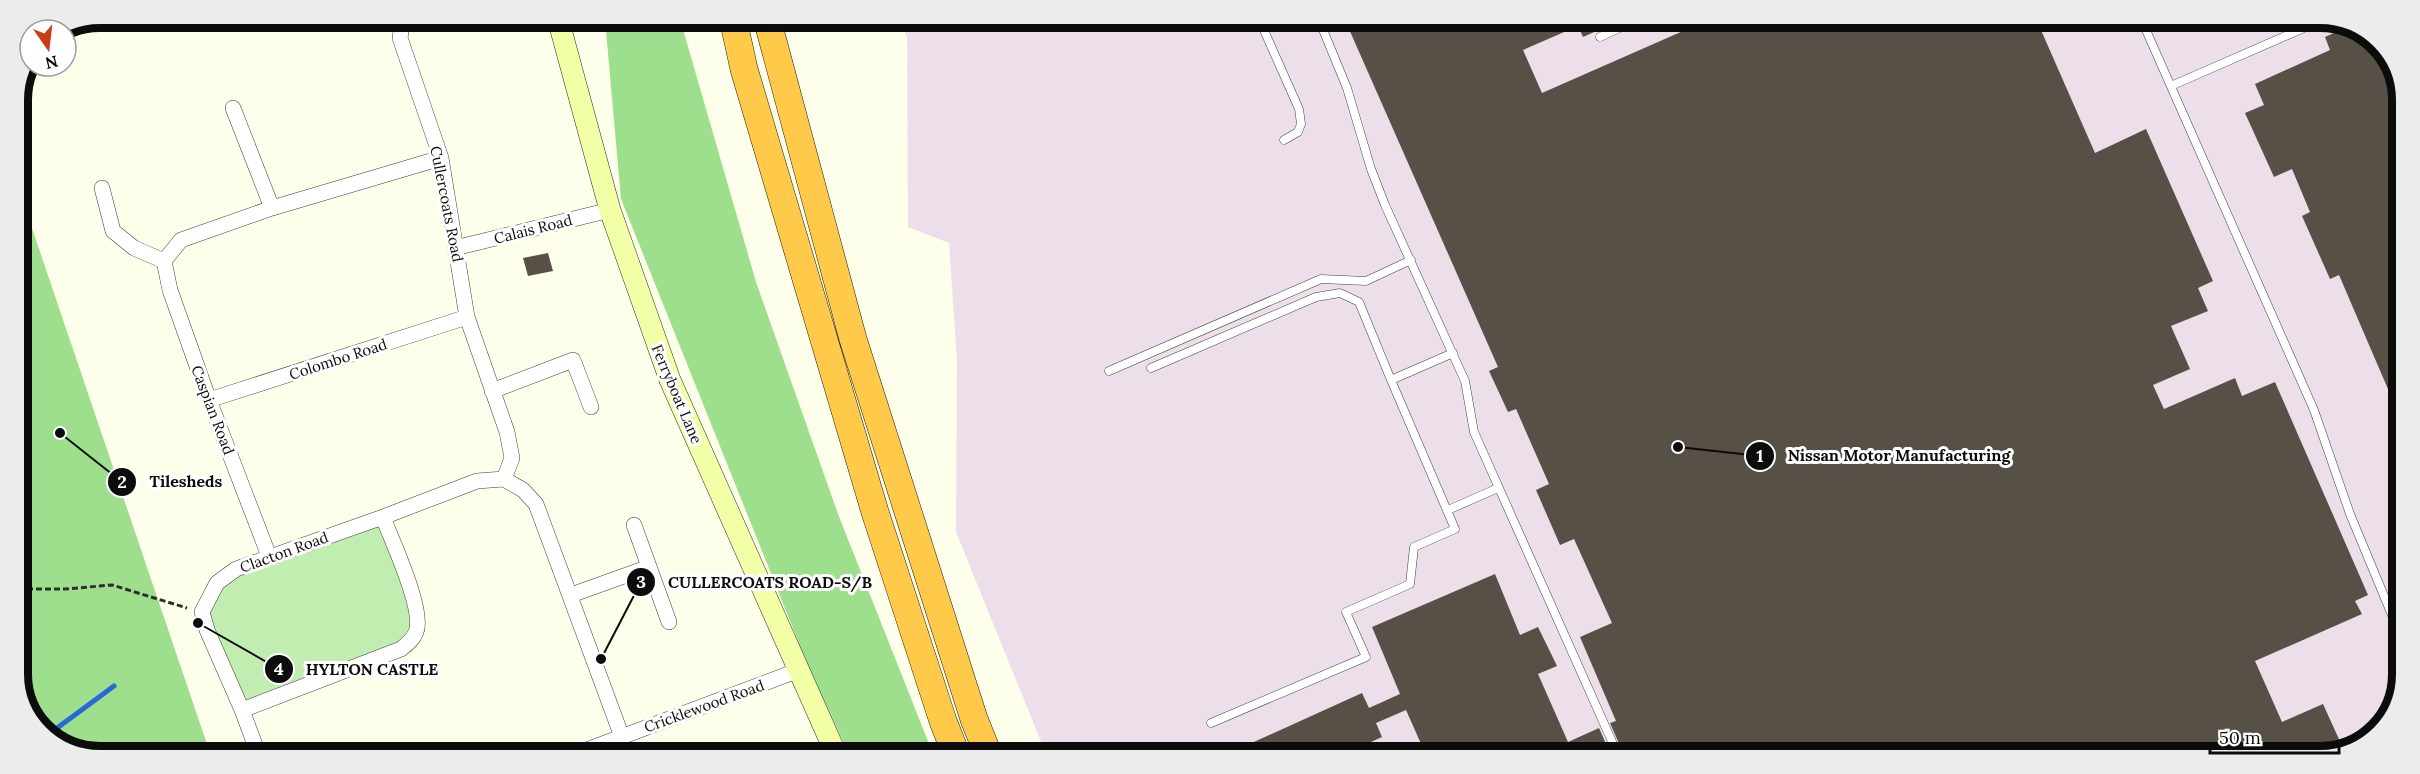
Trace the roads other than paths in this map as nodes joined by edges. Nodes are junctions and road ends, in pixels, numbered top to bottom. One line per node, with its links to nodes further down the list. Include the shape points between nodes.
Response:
1 (401, 29): 14 (street, Cullercoats Road, via 400,38)
2 (561, 29): 17 (street, Ferryboat Lane)
3 (735, 29): 46 (highway, via 875,512)
4 (770, 29): 47 (highway, via 853,339)
5 (1263, 29): 13 (lane, via 1299,109 1298,132)
6 (1323, 29): 19 (lane, via 1347,88 1371,169)
7 (1617, 29): 10 (lane)
8 (2146, 29): 11 (lane)
9 (2302, 29): 11 (lane)
10 (1600, 37)
11 (2171, 86): 37 (lane, via 2314,410 2350,514)
12 (233, 108): 16 (street)
13 (1284, 140)
14 (441, 159): 16 (street); 18 (street, Cullercoats Road)
15 (102, 188): 20 (street, via 113,231 134,248)
16 (272, 208): 20 (street, via 181,240)
17 (610, 210): 18 (street, Calais Road); 39 (street, Ferryboat Lane, via 670,381)
18 (456, 248): 21 (street, Cullercoats Road)
19 (1411, 260): 22 (lane); 24 (lane, via 1366,281 1321,279)
20 (164, 261): 27 (street, Caspian Road, via 170,290)
21 (467, 317): 26 (street, Cullercoats Road); 27 (street, Colombo Road)
22 (1453, 353): 25 (lane); 30 (lane, via 1465,381 1474,432)
23 (1151, 368): 25 (lane, via 1316,297 1340,293 1359,302)
24 (1108, 371)
25 (1391, 380): 31 (lane)
26 (492, 391): 28 (street, via 573,360); 29 (street, Cullercoats Road, via 512,458)
27 (209, 400): 34 (street, Caspian Road)
28 (591, 407)
29 (504, 479): 32 (street, Clacton Road, via 477,481); 36 (street, via 523,490 536,504)
30 (1498, 488): 31 (lane); 48 (lane)
31 (1448, 510): 41 (lane, via 1455,529 1414,547 1410,584 1346,612 1366,657)
32 (383, 517): 34 (street, Clacton Road); 40 (street, via 417,608 417,630 412,640 401,650)
33 (634, 525): 35 (street)
34 (269, 556): 40 (street, Clacton Road, via 237,569 217,583 202,612)
35 (648, 567): 36 (street); 38 (street)
36 (571, 595): 42 (street)
37 (2392, 615)
38 (669, 622)
39 (799, 670): 42 (street, Cricklewood Road); 45 (street, Ferryboat Lane)
40 (242, 710): 43 (street)
41 (1210, 723)
42 (622, 736): 44 (street, Cricklewood Road)
43 (255, 746)
44 (596, 746)
45 (832, 746)
46 (953, 746)
47 (985, 746)
48 (1614, 746)

